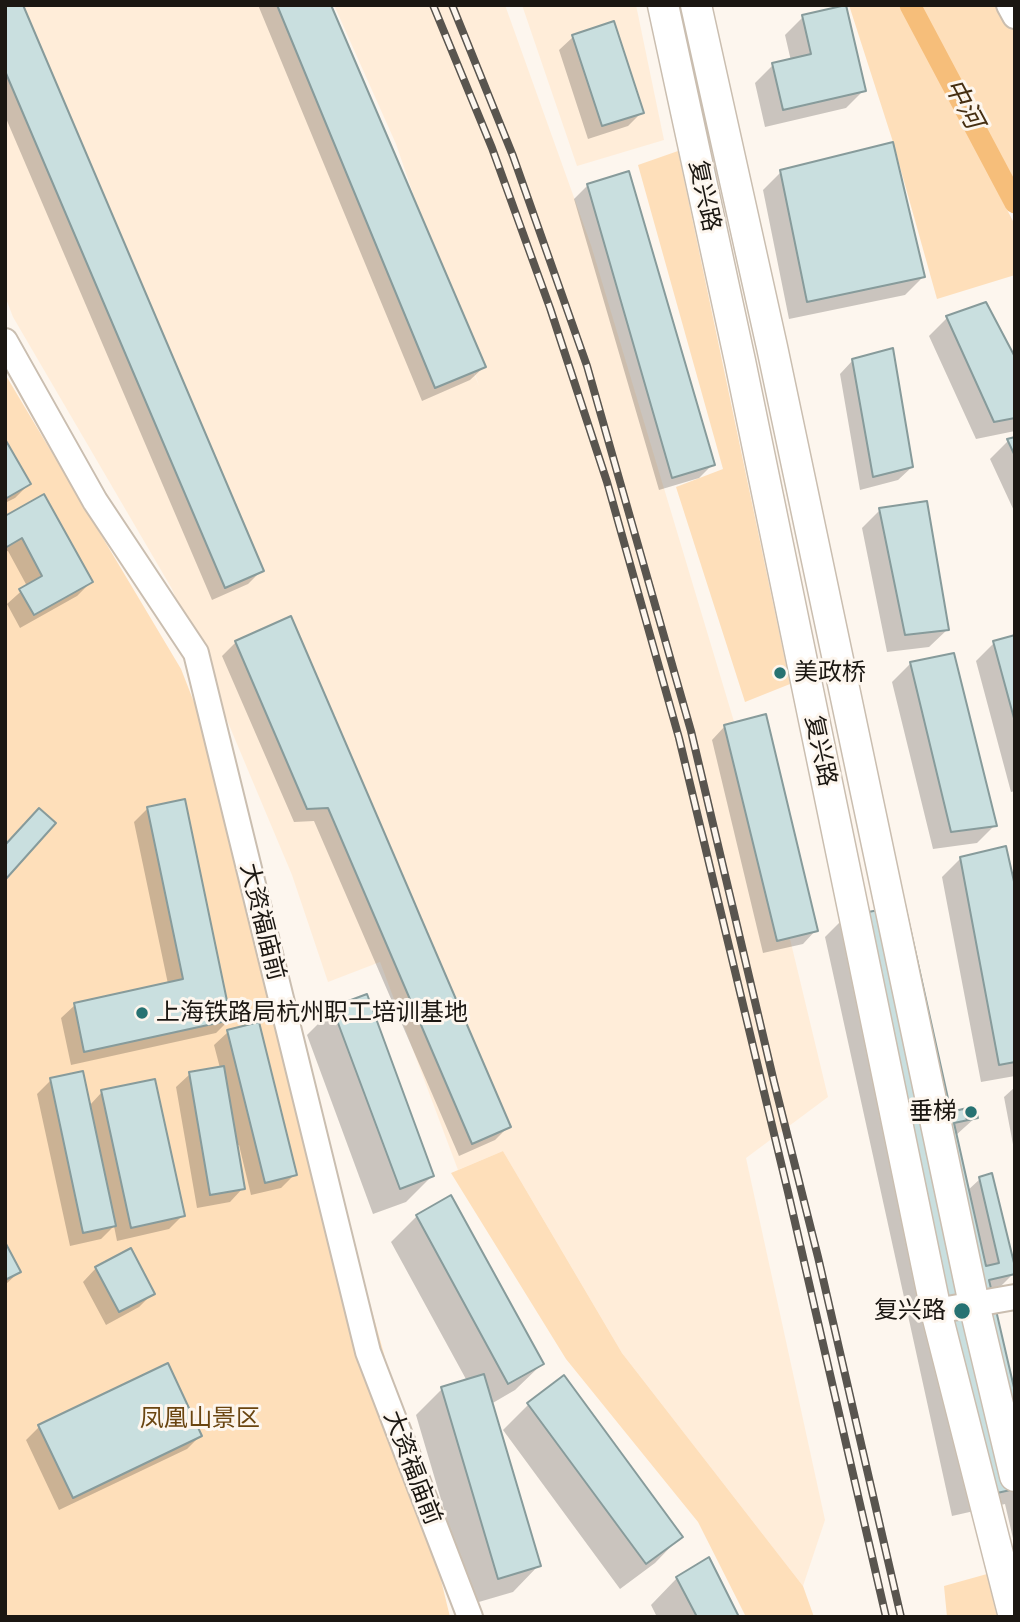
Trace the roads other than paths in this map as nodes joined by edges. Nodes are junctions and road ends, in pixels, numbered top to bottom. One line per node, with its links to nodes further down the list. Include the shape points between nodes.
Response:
1 (696, 5): 7 (main road, 复兴路)
2 (1009, 5): 4 (street)
3 (673, 6): 8 (main road, 复兴路, via 737,347)
4 (1015, 16)
5 (5, 341): 10 (street, 大资福庙前, via 95,501 196,653 368,1352)
6 (1015, 1297): 7 (street)
7 (974, 1304): 8 (street); 9 (main road, 复兴路)
8 (936, 1311): 11 (main road, 复兴路)
9 (1015, 1476)
10 (470, 1617)
11 (1014, 1617)

